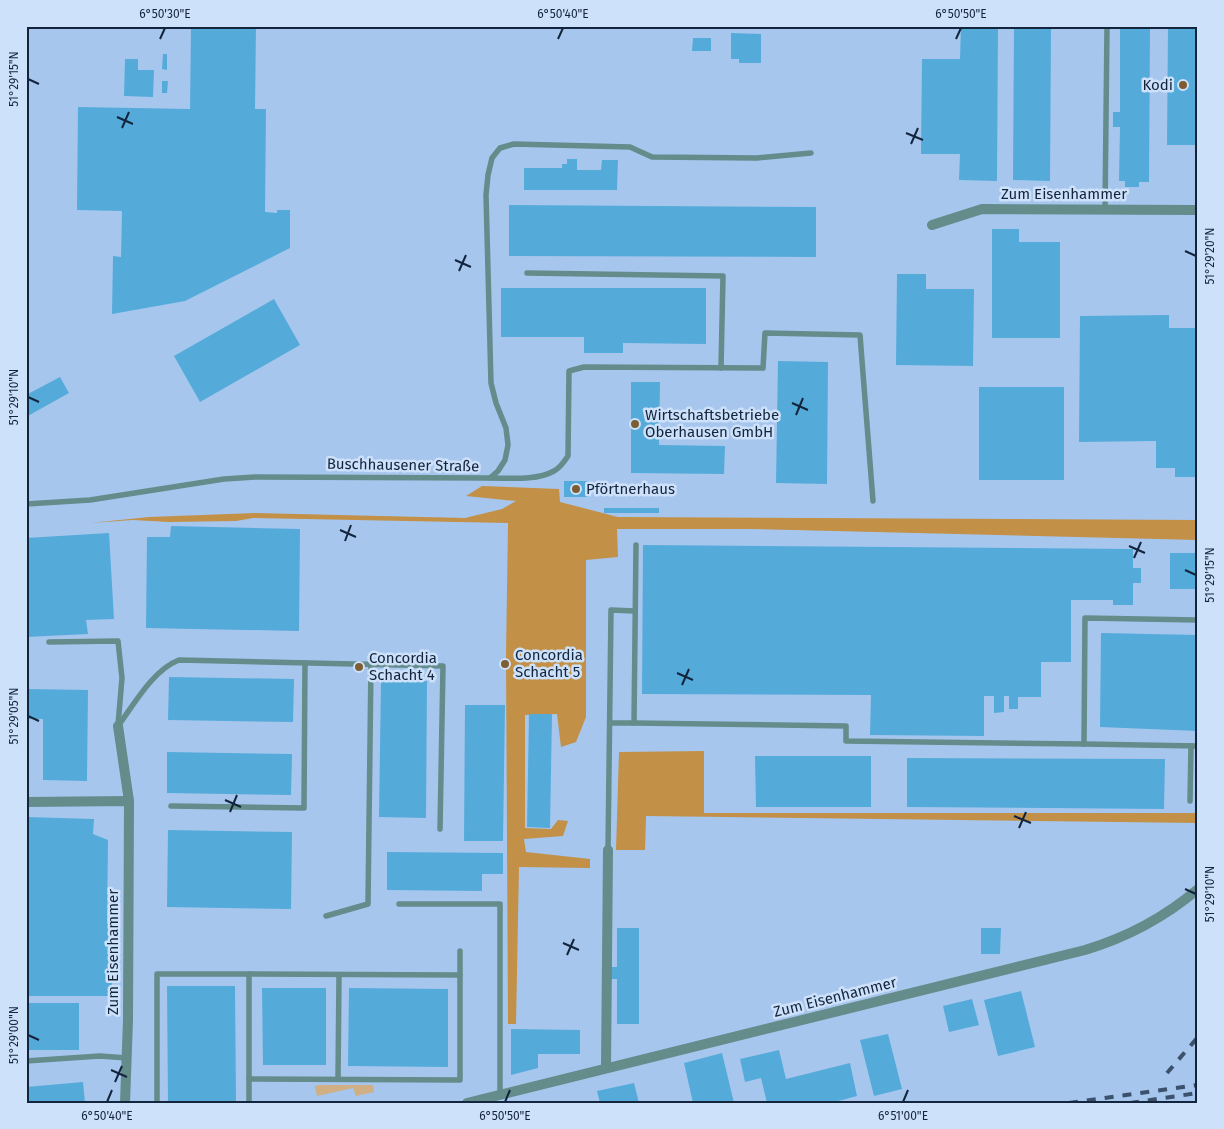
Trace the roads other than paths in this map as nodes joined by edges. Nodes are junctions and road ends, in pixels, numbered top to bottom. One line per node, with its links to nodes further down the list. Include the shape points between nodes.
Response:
1 (1107, 26): 3 (lane)
2 (811, 153): 8 (lane, Buschhausener Straße, via 757,158 652,157 630,147 514,144 500,148 492,158 486,195 491,383 506,428 508,445 505,460)
3 (1106, 210): 4 (street, Zum Eisenhammer); 5 (street, Zum Eisenhammer, via 982,209)
4 (1198, 210)
5 (932, 225)
6 (527, 273): 7 (lane, via 723,276)
7 (721, 368): 8 (lane, via 584,367 569,371 568,456 555,470 544,474); 9 (lane, via 763,368 765,333 860,335)
8 (490, 478): 10 (lane, Buschhausener Straße, via 254,477 90,500)
9 (873, 501)
10 (26, 504)
11 (636, 545): 12 (lane)
12 (635, 611): 17 (lane, via 611,610); 18 (lane)
13 (1198, 620): 20 (lane, via 1085,618)
14 (49, 642): 19 (lane, via 118,641 122,678)
15 (305, 663): 16 (lane); 19 (lane, via 179,660 159,672); 25 (lane, via 304,808)
16 (371, 664): 26 (lane, via 443,666); 30 (lane, via 368,904)
17 (610, 723): 18 (lane); 27 (lane)
18 (634, 723): 20 (lane, via 846,726 846,741)
19 (118, 726): 23 (street, Zum Eisenhammer)
20 (1084, 744): 21 (lane)
21 (1194, 746): 24 (lane)
22 (26, 802): 23 (street)
23 (129, 802): 35 (street, Zum Eisenhammer)
24 (1190, 802)
25 (171, 806)
26 (440, 829)
27 (608, 850): 37 (street)
28 (1198, 889): 37 (street, Zum Eisenhammer, via 1141,926 1085,950)
29 (399, 904): 40 (lane, via 500,904)
30 (326, 916)
31 (460, 950): 34 (lane)
32 (249, 974): 33 (lane); 38 (lane); 42 (lane, via 157,974)
33 (339, 975): 34 (lane); 39 (lane)
34 (460, 975): 39 (lane, via 460,1080)
35 (127, 1058): 36 (lane, via 100,1056); 41 (street, Zum Eisenhammer)
36 (26, 1061)
37 (606, 1068): 40 (street, Zum Eisenhammer)
38 (249, 1079): 39 (lane); 43 (lane)
39 (338, 1079)
40 (500, 1094): 44 (street, Zum Eisenhammer)
41 (125, 1103)
42 (157, 1103)
43 (248, 1103)
44 (467, 1103)

